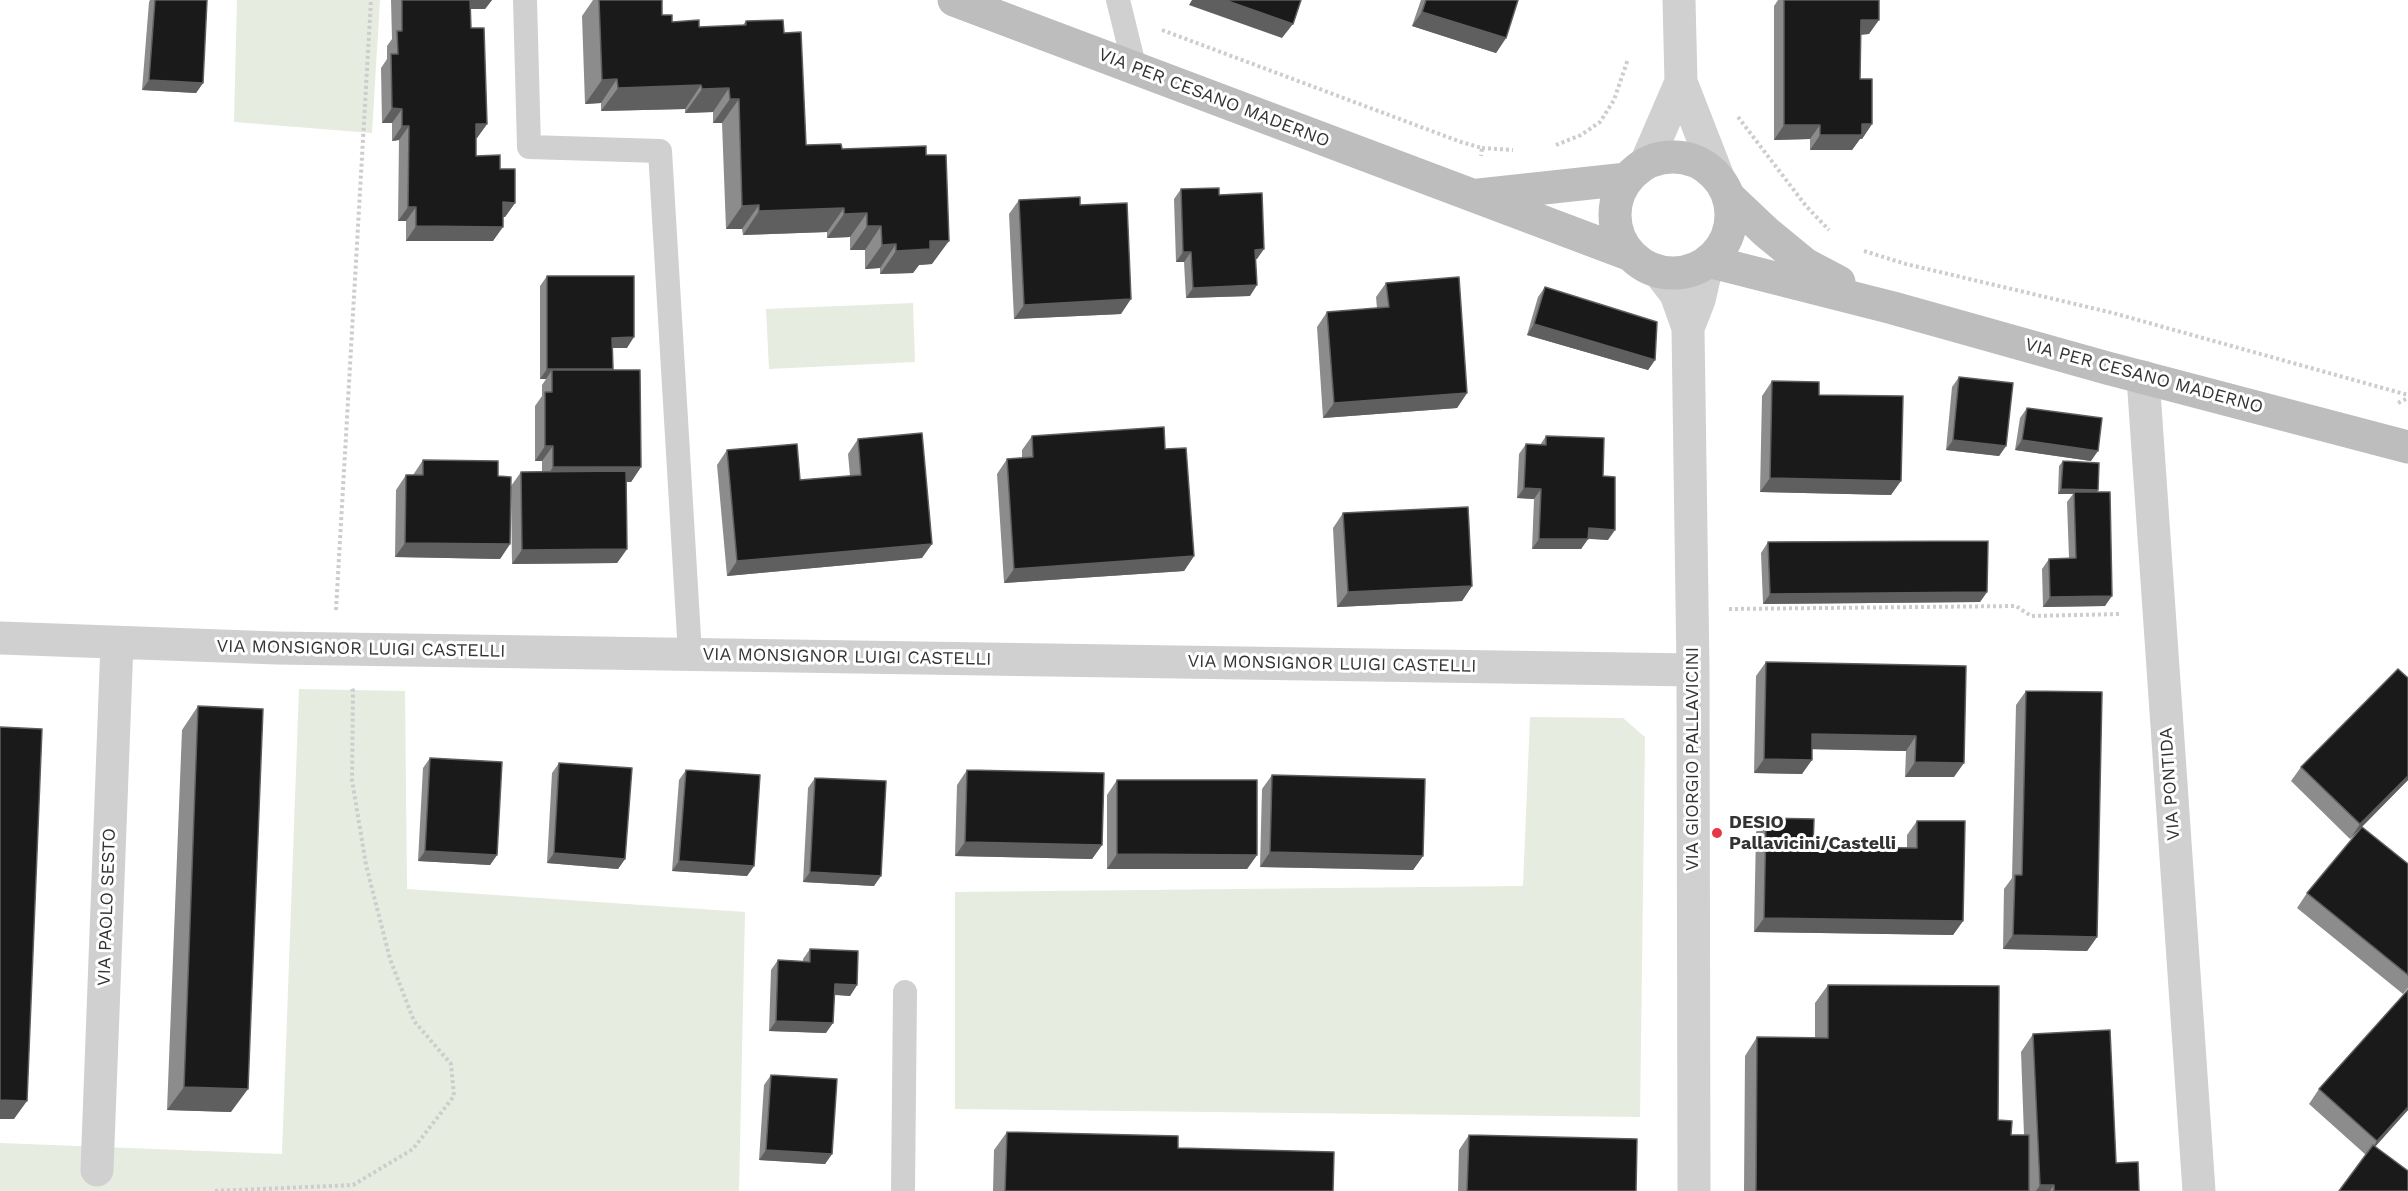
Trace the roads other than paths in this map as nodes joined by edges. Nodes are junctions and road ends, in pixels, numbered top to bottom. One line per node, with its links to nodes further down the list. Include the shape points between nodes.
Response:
1 (525, 0): 19 (lane, via 529,147 660,151)
2 (954, 0): 5 (main road, VIA PER CESANO MADERNO)
3 (1679, 0): 6 (street)
4 (1120, 8): 5 (lane)
5 (1135, 69): 9 (main road, VIA PER CESANO MADERNO)
6 (1681, 82): 7 (street); 8 (street)
7 (1637, 171): 8 (main road, via 1671,156 1685,158 1699,162); 9 (main road, VIA PER CESANO MADERNO); 10 (main road, via 1617,198 1615,224)
8 (1723, 187): 11 (main road, via 1731,211 1728,235); 13 (main road, VIA PER CESANO MADERNO, via 1766,232 1805,264)
9 (1474, 195): 10 (main road, VIA PER CESANO MADERNO)
10 (1631, 255): 12 (main road)
11 (1708, 261): 12 (main road, via 1685,272); 13 (main road, VIA PER CESANO MADERNO); 14 (street, VIA GIORGIO PALLAVICINI)
12 (1659, 272): 14 (street, VIA GIORGIO PALLAVICINI, via 1676,294)
13 (1881, 304): 15 (main road, VIA PER CESANO MADERNO)
14 (1688, 328): 20 (street, VIA GIORGIO PALLAVICINI)
15 (2143, 377): 16 (main road, VIA PER CESANO MADERNO); 25 (street, VIA PONTIDA)
16 (2408, 447)
17 (0, 638): 18 (street, VIA MONSIGNOR LUIGI CASTELLI)
18 (117, 644): 19 (street, VIA MONSIGNOR LUIGI CASTELLI); 22 (street, VIA PAOLO SESTO)
19 (690, 654): 20 (street, VIA MONSIGNOR LUIGI CASTELLI)
20 (1693, 670): 24 (street, VIA GIORGIO PALLAVICINI)
21 (905, 992): 23 (lane)
22 (97, 1170)
23 (903, 1191)
24 (1694, 1191)
25 (2199, 1191)

